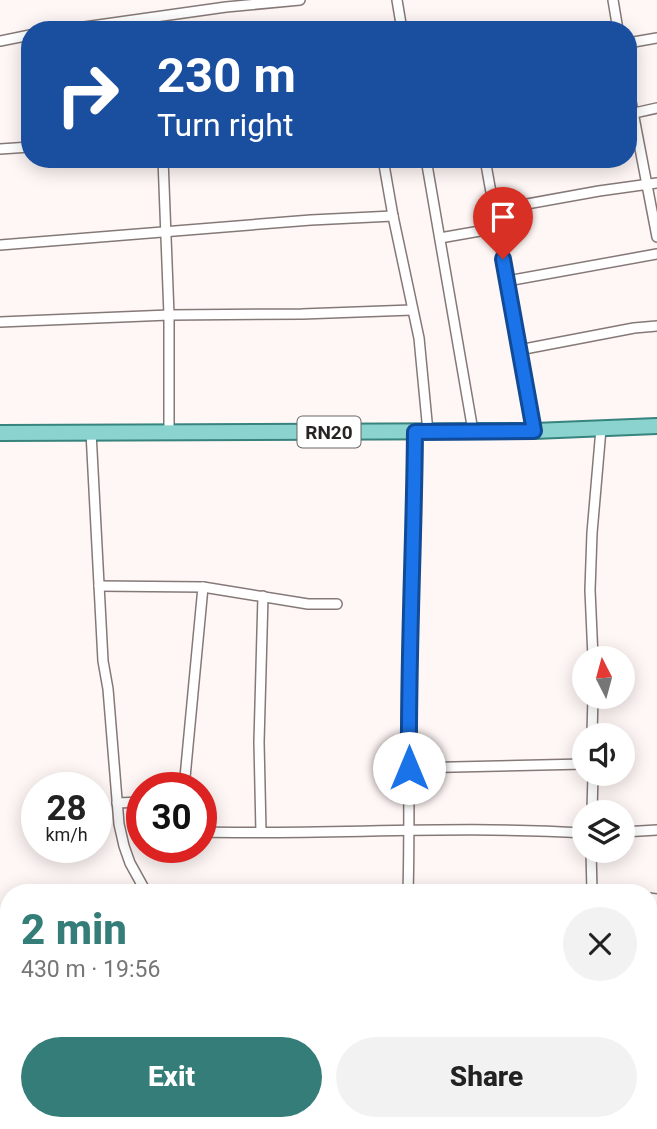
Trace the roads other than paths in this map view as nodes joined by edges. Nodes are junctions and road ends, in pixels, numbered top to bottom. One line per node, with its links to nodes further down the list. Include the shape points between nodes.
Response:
1 (300, 0): 4 (street)
2 (397, 0): 5 (street)
3 (613, 0): 6 (street)
4 (127, 21)
5 (400, 21)
6 (616, 21)
7 (21, 37): 9 (street)
8 (657, 38): 10 (street)
9 (0, 41)
10 (637, 41)
11 (657, 108): 12 (street)
12 (637, 112)
13 (637, 133): 20 (street)
14 (21, 148): 15 (street)
15 (0, 149)
16 (163, 168): 24 (street)
17 (385, 168): 22 (street)
18 (428, 168): 26 (street)
19 (487, 168): 21 (street)
20 (652, 184): 21 (street); 25 (street)
21 (494, 210): 23 (street)
22 (393, 216): 24 (street); 30 (street)
23 (498, 228): 26 (street); 29 (street)
24 (166, 232): 27 (street); 31 (street)
25 (657, 237)
26 (440, 238): 37 (street)
27 (0, 245)
28 (657, 254): 29 (street)
29 (507, 281): 34 (street)
30 (412, 310): 31 (street); 41 (street, via 420,348)
31 (169, 315): 32 (street); 40 (street)
32 (0, 322)
33 (657, 326): 34 (street)
34 (519, 351): 38 (street)
35 (657, 426): 36 (main road, RN20)
36 (601, 429): 38 (main road, RN20); 47 (street, via 590,590)
37 (473, 431): 38 (main road, RN20); 41 (main road, RN20)
38 (534, 431)
39 (91, 432): 40 (main road, RN20); 42 (main road, RN20); 43 (street)
40 (169, 432): 41 (main road, RN20)
41 (421, 432): 49 (street)
42 (0, 433)
43 (99, 586): 44 (street); 51 (street)
44 (204, 587): 45 (street); 50 (street)
45 (263, 596): 46 (street); 57 (street)
46 (337, 604)
47 (592, 646)
48 (572, 764): 49 (street)
49 (409, 768): 53 (street)
50 (186, 772)
51 (117, 803): 52 (street); 60 (street, via 124,846)
52 (126, 803)
53 (410, 830): 57 (street); 58 (street); 61 (street)
54 (657, 830): 55 (street)
55 (635, 831)
56 (217, 832): 57 (street)
57 (261, 832)
58 (572, 833)
59 (591, 863): 62 (street)
60 (142, 884)
61 (408, 884)
62 (592, 884)

